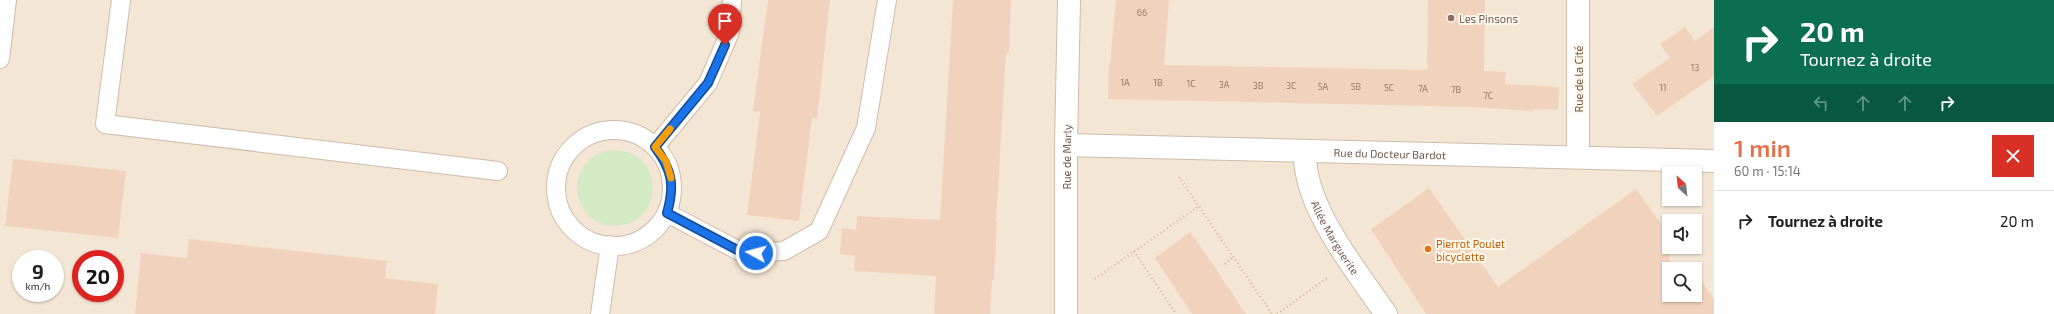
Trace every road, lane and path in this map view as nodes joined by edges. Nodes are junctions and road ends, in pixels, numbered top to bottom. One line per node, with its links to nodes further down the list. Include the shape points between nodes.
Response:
1 (7, 0): 7 (lane)
2 (121, 0): 14 (lane, via 105,124)
3 (732, 0): 9 (lane, via 730,32 708,83)
4 (887, 0): 16 (lane, via 866,128 819,231 784,251 743,253)
5 (1069, 0): 8 (street, Rue de Marly)
6 (1578, 0): 12 (street, Rue de la Cité)
7 (0, 59)
8 (1066, 145): 10 (street, Rue du Docteur Bardot); 22 (street, Rue de Marly)
9 (655, 147): 16 (lane, via 666,161 671,177 672,196); 17 (lane, via 641,136 623,130 606,130 586,136 571,149 560,166 556,185 558,205 567,222 582,236 600,244)
10 (1177, 149): 11 (street, Rue du Docteur Bardot); 15 (path, via 1178,176)
11 (1304, 152): 12 (street, Rue du Docteur Bardot); 20 (street, Allée Marguerite, via 1304,168 1312,194 1322,216)
12 (1578, 157): 13 (street, Rue du Docteur Bardot)
13 (1714, 161)
14 (498, 171)
15 (1199, 206): 18 (path); 19 (path)
16 (667, 213): 17 (lane, via 655,229 639,240 620,246)
17 (610, 245): 23 (lane)
18 (1134, 251): 22 (path, via 1094,280); 25 (path)
19 (1234, 257): 21 (path); 26 (path)
20 (1350, 261): 27 (path); 28 (street, Allée Marguerite)
21 (1225, 264)
22 (1066, 282): 24 (street, Rue de Marly)
23 (600, 314)
24 (1066, 314)
25 (1176, 314)
26 (1272, 314)
27 (1277, 314)
28 (1386, 314)

